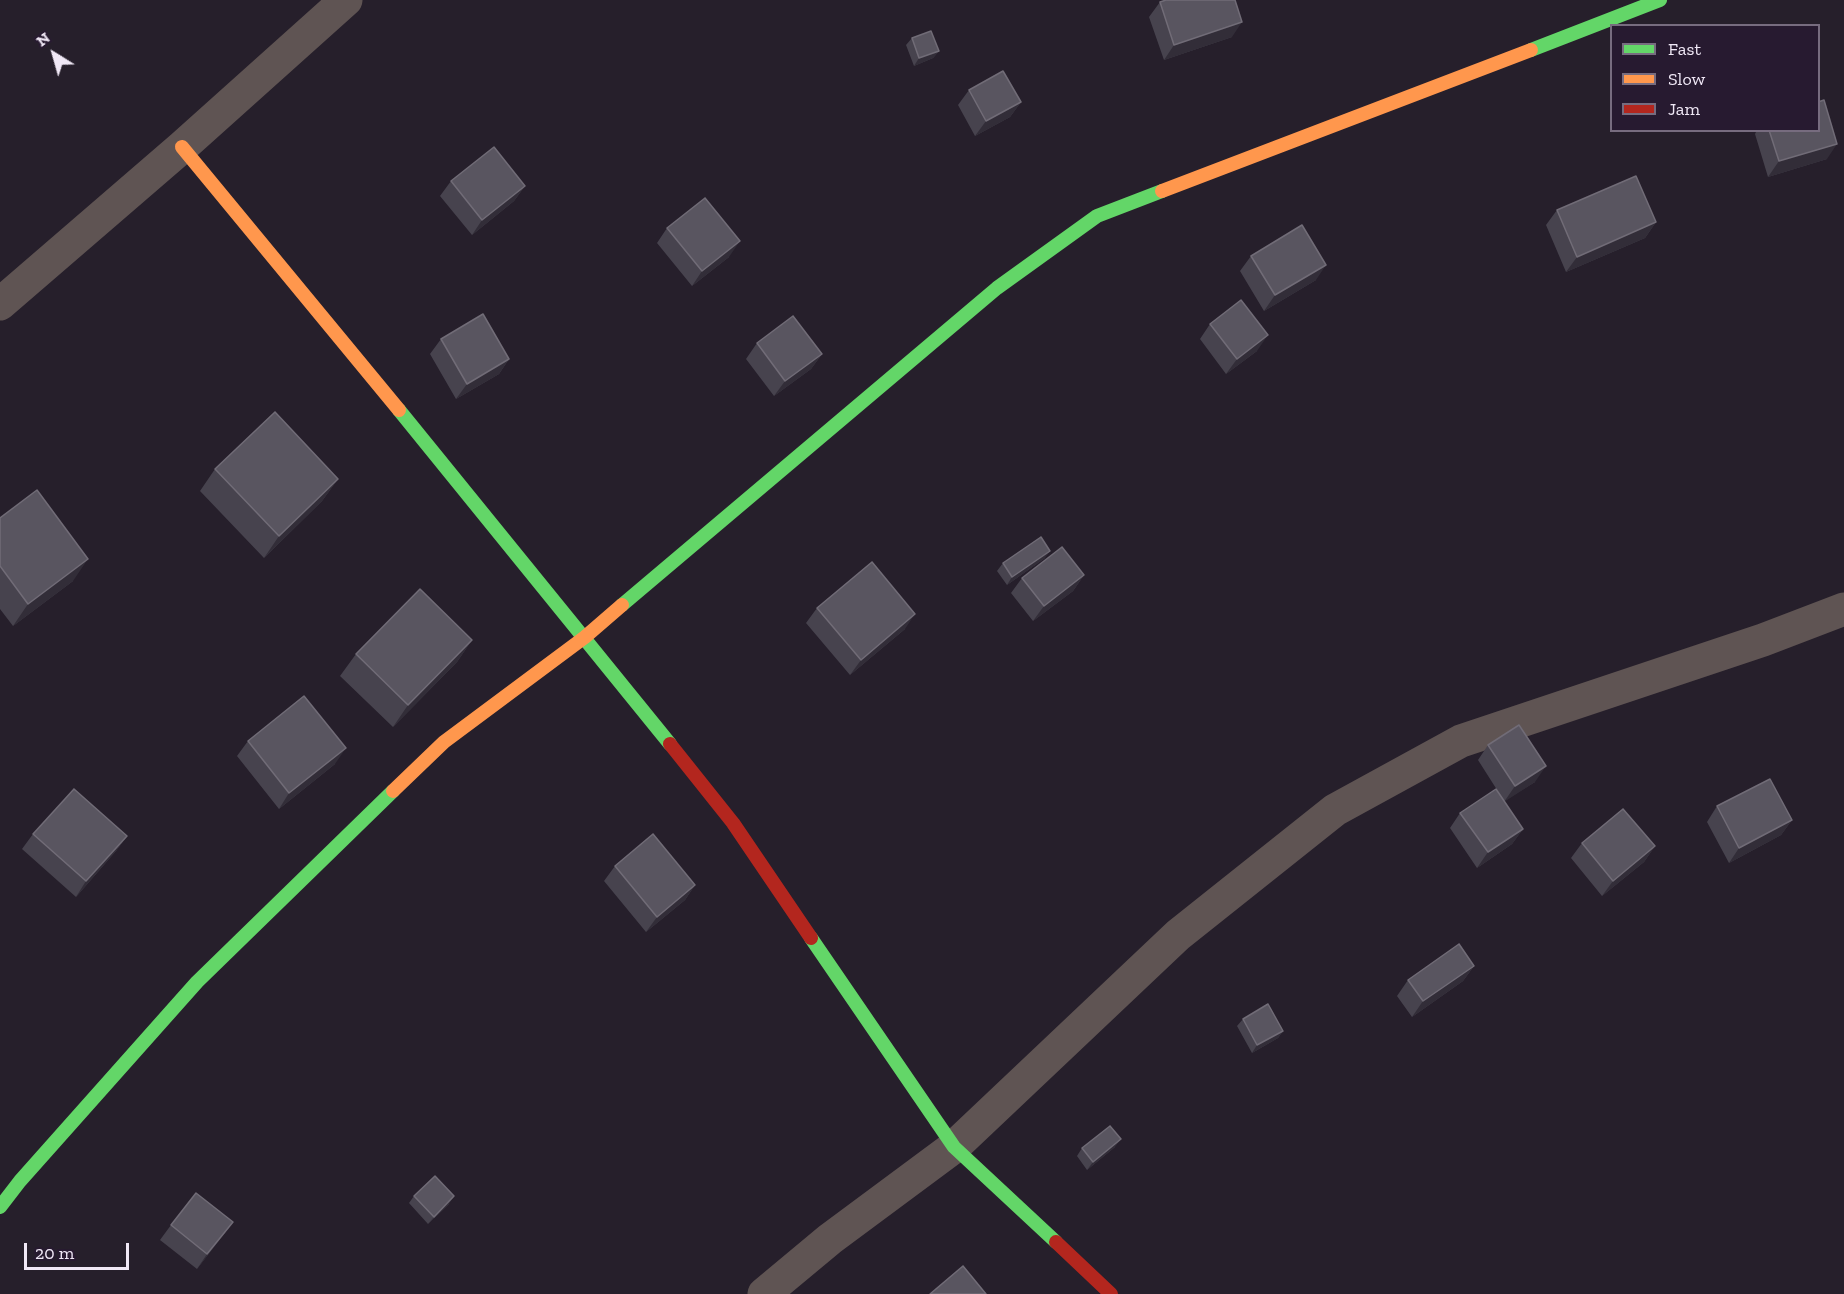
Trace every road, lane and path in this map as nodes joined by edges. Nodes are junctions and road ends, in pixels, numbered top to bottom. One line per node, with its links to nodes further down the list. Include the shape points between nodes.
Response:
1 (346, 0): 3 (street)
2 (1659, 0): 6 (street, via 1097,216 997,288)
3 (182, 147): 4 (street); 6 (street)
4 (0, 304)
5 (1844, 609): 7 (street, via 1461,741 1335,810 1178,935)
6 (585, 637): 7 (street, via 734,823); 8 (street, via 444,742 197,982)
7 (954, 1147): 9 (street, via 830,1239); 10 (street)
8 (0, 1207)
9 (764, 1294)
10 (1111, 1294)

